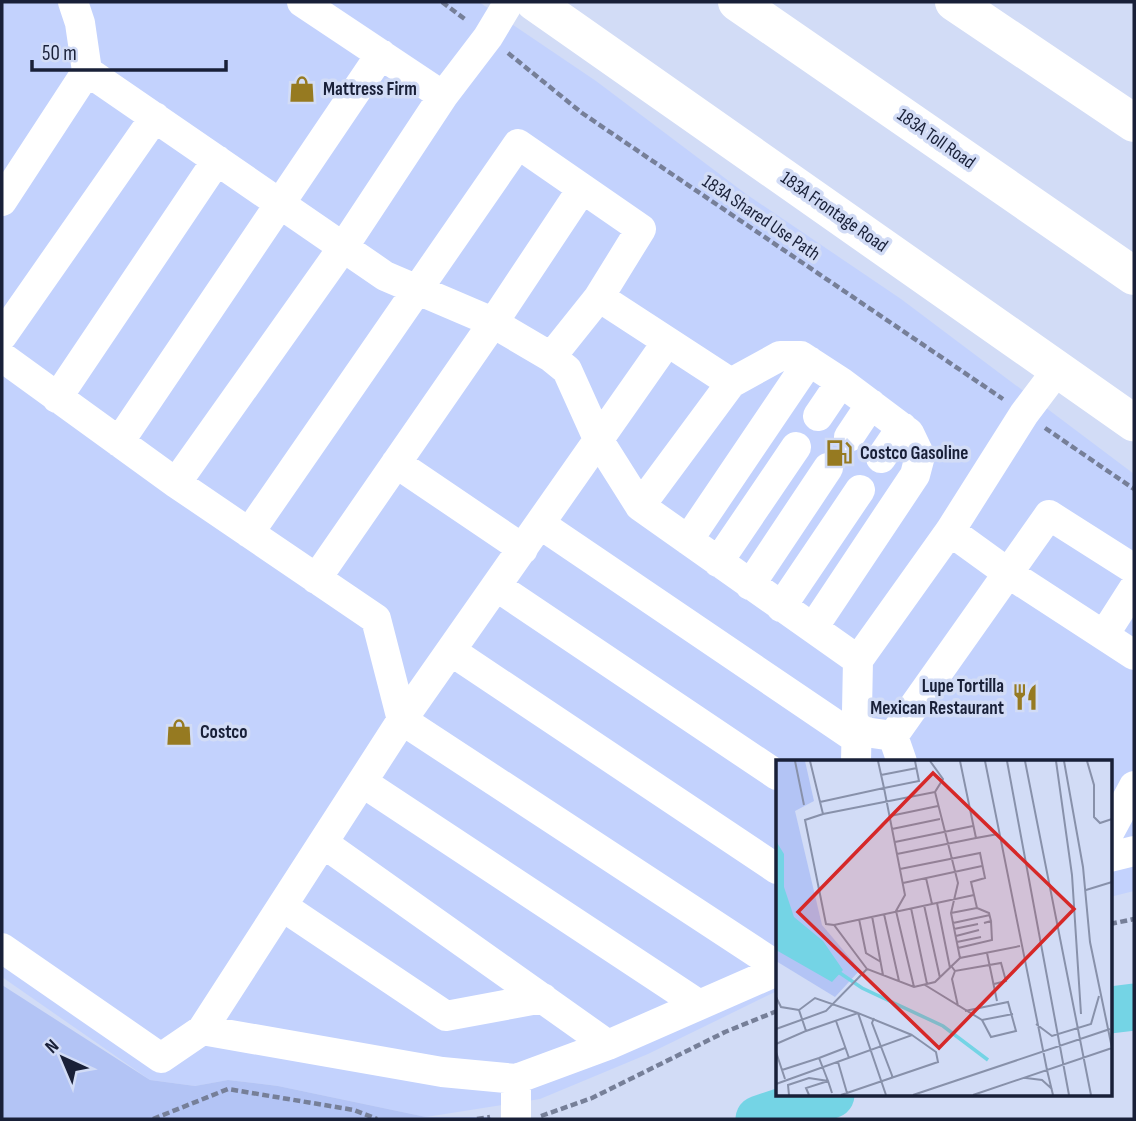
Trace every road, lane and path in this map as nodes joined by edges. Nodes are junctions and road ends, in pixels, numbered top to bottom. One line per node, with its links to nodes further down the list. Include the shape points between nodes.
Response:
1 (73, 2): 11 (street)
2 (302, 2): 10 (street)
3 (442, 2): 8 (path)
4 (509, 2): 12 (street)
5 (534, 2): 29 (main road, 183A Frontage Road)
6 (737, 2): 20 (highway, 183A Toll Road)
7 (954, 2): 14 (highway)
8 (469, 23)
9 (508, 52): 33 (path, 183A Shared Use Path, via 582,113)
10 (381, 54): 12 (street); 18 (street)
11 (87, 71): 13 (street); 17 (street)
12 (443, 96): 19 (street)
13 (155, 117): 15 (street); 24 (street)
14 (1134, 123)
15 (217, 160): 18 (street); 32 (street)
16 (582, 189): 21 (street, via 518,144); 22 (street, via 641,229); 23 (street)
17 (2, 201)
18 (280, 203): 19 (street); 41 (street)
19 (344, 246): 21 (street, via 385,276); 46 (street)
20 (1134, 276)
21 (418, 290): 23 (street); 52 (street)
22 (599, 297): 25 (street); 27 (street)
23 (493, 323): 27 (street); 44 (street)
24 (2, 336)
25 (667, 342): 31 (street); 40 (street)
26 (2, 357): 32 (street)
27 (551, 357): 40 (street, via 567,370)
28 (809, 361): 30 (street); 31 (street, via 802,356 780,356); 53 (street)
29 (1058, 369): 36 (main road, 183A Frontage Road); 51 (street)
30 (841, 382): 34 (street); 35 (street)
31 (731, 383): 49 (street)
32 (57, 398): 41 (street)
33 (1004, 400)
34 (871, 404): 37 (street); 39 (street)
35 (818, 416)
36 (1134, 423)
37 (902, 427): 43 (street); 63 (street, via 920,456 915,475)
38 (1044, 428): 47 (path)
39 (849, 437)
40 (599, 440): 49 (street); 50 (street)
41 (119, 442): 46 (street)
42 (796, 447): 55 (street)
43 (881, 458)
44 (396, 463): 54 (street); 58 (street)
45 (828, 468): 59 (street)
46 (176, 483): 52 (street)
47 (1134, 488)
48 (860, 490): 62 (street)
49 (640, 506): 53 (street)
50 (540, 524): 54 (street); 69 (street)
51 (950, 531): 57 (street); 67 (street)
52 (250, 533): 58 (street)
53 (688, 540): 55 (street)
54 (523, 549): 60 (street)
55 (718, 562): 59 (street)
56 (1134, 569): 57 (street, via 1049,515)
57 (1008, 573): 64 (street); 70 (street)
58 (316, 579): 68 (street, via 376,619)
59 (750, 585): 62 (street)
60 (496, 586): 65 (street); 71 (street)
61 (1134, 587): 64 (street)
62 (781, 607): 63 (street)
63 (813, 628): 67 (street)
64 (1104, 635): 66 (street)
65 (451, 651): 68 (street); 78 (street)
66 (1134, 655)
67 (858, 660): 69 (street)
68 (402, 720): 72 (street); 83 (street)
69 (857, 744): 70 (street)
70 (898, 749)
71 (776, 774)
72 (362, 782): 75 (street); 86 (street)
73 (1134, 786): 74 (street)
74 (1112, 827)
75 (323, 843): 79 (street); 85 (street)
76 (1134, 850): 77 (street)
77 (1112, 856)
78 (776, 868)
79 (282, 906): 85 (street, via 446,1016); 88 (street)
80 (1134, 919): 81 (path)
81 (1112, 924)
82 (2, 948): 88 (street, via 161,1058)
83 (776, 967)
84 (776, 968): 86 (street)
85 (543, 998): 89 (street)
86 (698, 1004): 89 (street)
87 (776, 1011): 91 (path, via 592,1098)
88 (202, 1030): 90 (street, via 442,1072)
89 (608, 1045): 90 (street)
90 (516, 1079): 91 (street)
91 (526, 1118)
92 (153, 1119): 93 (path, via 229,1089 341,1107)
93 (377, 1119)

